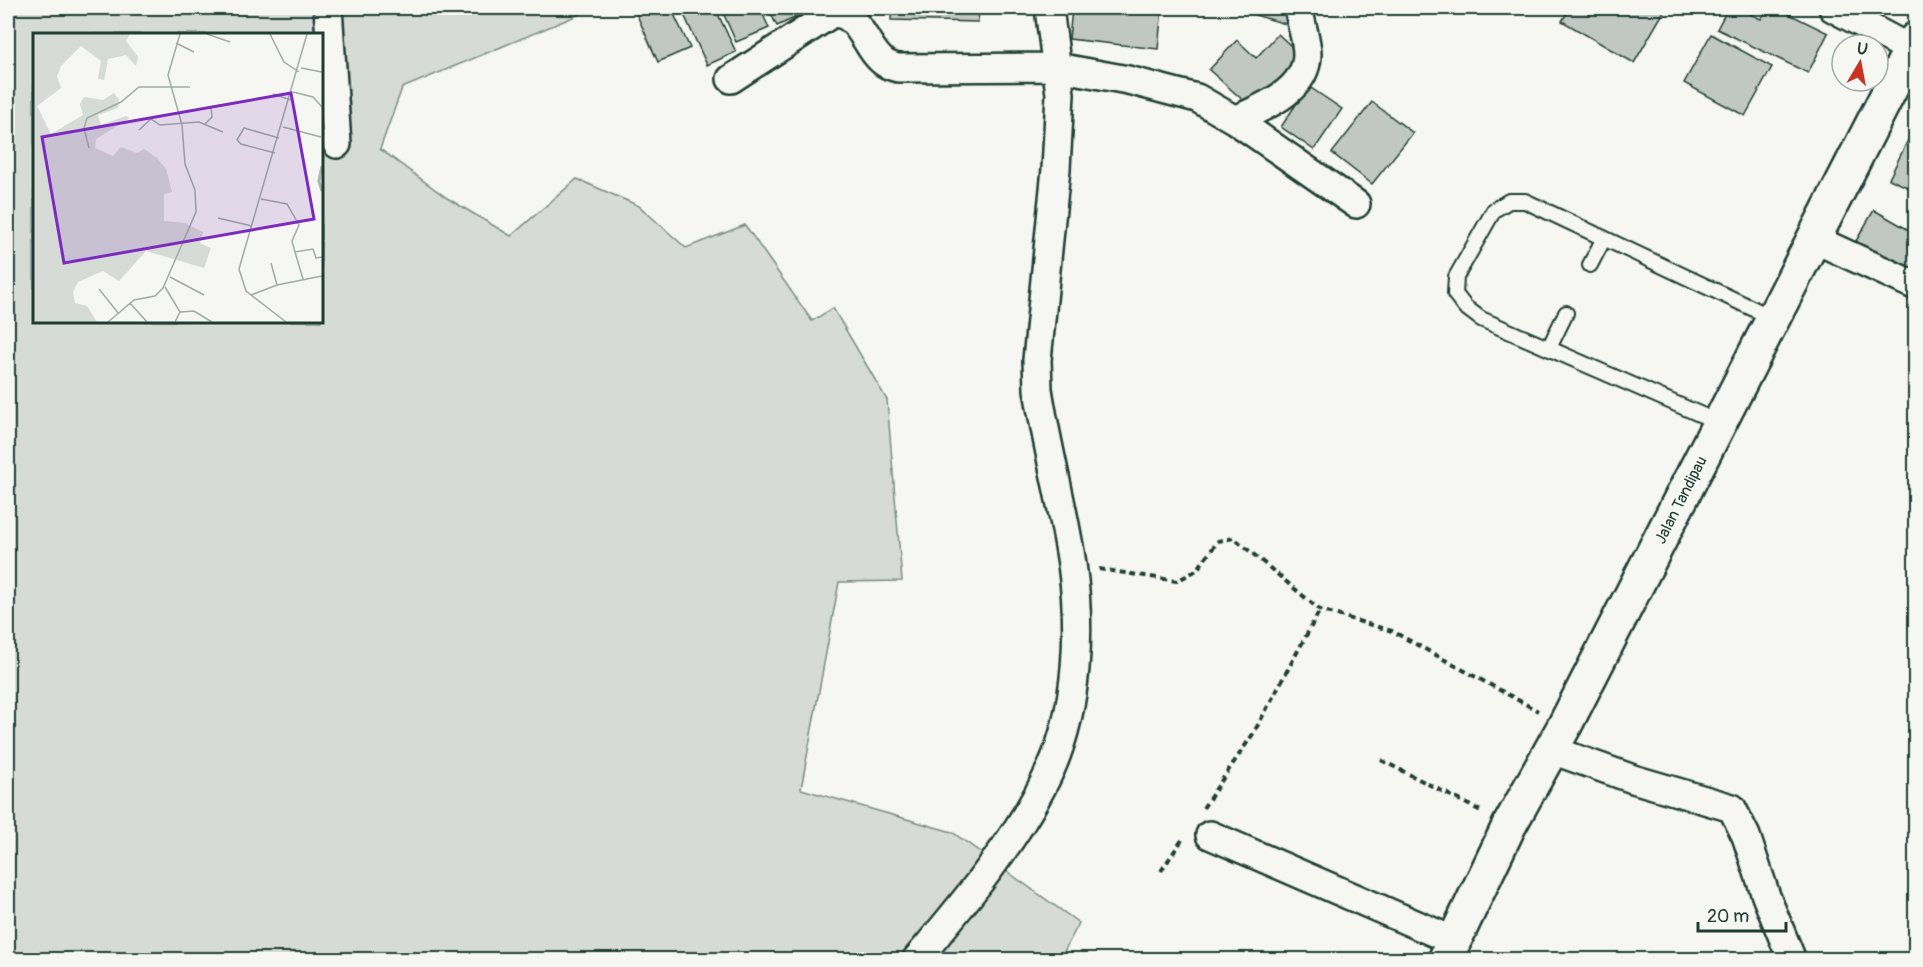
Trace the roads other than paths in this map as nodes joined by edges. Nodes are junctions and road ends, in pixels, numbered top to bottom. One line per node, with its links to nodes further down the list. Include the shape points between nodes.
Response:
1 (328, 8): 9 (street)
2 (1049, 8): 6 (street)
3 (1299, 8): 8 (street, via 1307,52 1300,78 1276,99)
4 (1833, 8): 5 (street)
5 (1913, 44): 12 (street, Jalan Tandipau)
6 (1057, 67): 7 (street, via 898,68 884,63 849,16 839,12); 8 (street, via 1197,98); 22 (street, via 1060,94 1056,169 1037,360 1038,389 1075,598 1073,676 1066,722 1053,765 1036,797 996,858)
7 (731, 79)
8 (1235, 120): 10 (street)
9 (337, 144)
10 (1356, 204)
11 (1604, 238): 13 (lane); 16 (lane); 17 (lane, via 1525,201 1509,201 1494,210 1456,277 1455,294 1465,307 1481,319)
12 (1814, 239): 14 (street); 16 (street, Jalan Tandipau)
13 (1590, 265)
14 (1916, 286)
15 (1566, 313): 17 (lane)
16 (1774, 318): 18 (street, Jalan Tandipau)
17 (1549, 348): 18 (lane)
18 (1720, 423): 19 (street, Jalan Tandipau)
19 (1559, 738): 21 (street, Jalan Tandipau, via 1509,826); 23 (street, via 1633,779 1732,808)
20 (1200, 826): 21 (street)
21 (1449, 950)
22 (916, 960)
23 (1792, 960)

